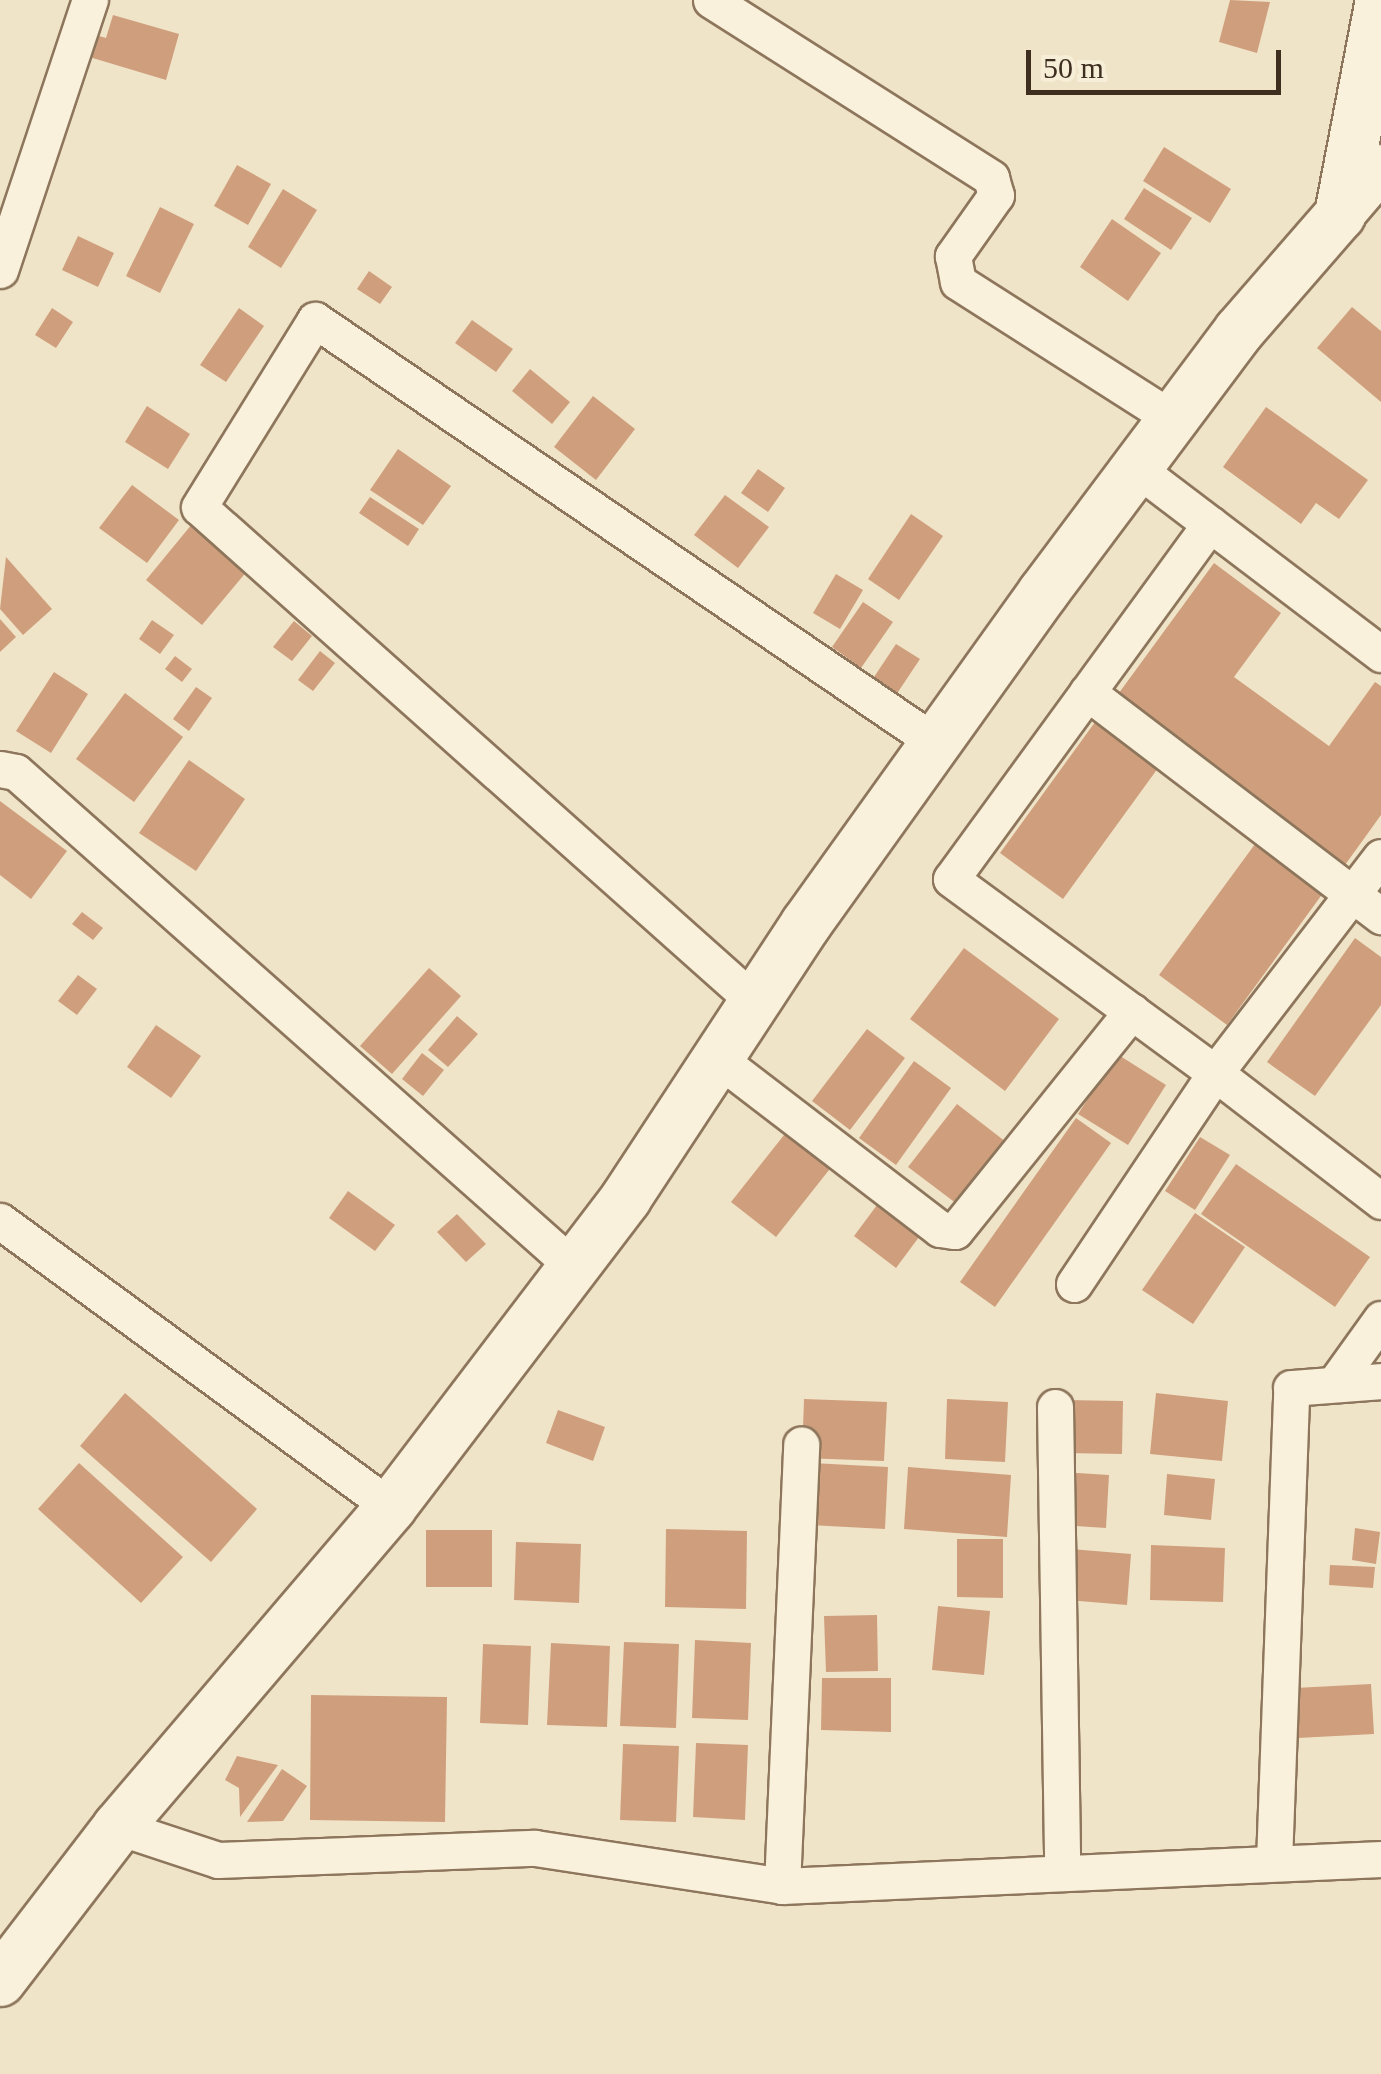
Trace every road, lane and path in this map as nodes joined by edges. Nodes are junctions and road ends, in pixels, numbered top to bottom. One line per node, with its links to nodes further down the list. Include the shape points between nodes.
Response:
1 (90, 0): 6 (street)
2 (711, 0): 7 (street, via 991,178 996,195 953,256 958,282)
3 (1381, 0): 5 (main road)
4 (1381, 167): 5 (street)
5 (1340, 215): 7 (main road)
6 (0, 270)
7 (1174, 419): 8 (main road)
8 (1136, 468): 9 (street); 12 (main road)
9 (1210, 524): 10 (street); 11 (street)
10 (1381, 654)
11 (1087, 692): 15 (street); 18 (street, via 951,879)
12 (936, 742): 17 (main road); 17 (street, via 315,320 199,507)
13 (0, 769): 23 (street, via 16,772)
14 (1381, 858): 15 (street)
15 (1353, 894): 16 (street); 20 (street)
16 (1381, 916)
17 (755, 1002): 19 (main road)
18 (1132, 1012): 19 (street, via 954,1232 940,1229); 20 (street)
19 (717, 1058): 23 (main road)
20 (1216, 1073): 21 (street); 24 (street)
21 (1381, 1200)
22 (0, 1221): 30 (street)
23 (574, 1266): 30 (main road)
24 (1074, 1284)
25 (1381, 1318): 27 (street)
26 (1381, 1381): 27 (street)
27 (1335, 1382): 33 (street, via 1292,1388)
28 (1055, 1407): 34 (street)
29 (800, 1444): 35 (street)
30 (391, 1507): 31 (main road)
31 (118, 1827): 35 (street, via 218,1860 536,1848); 36 (main road)
32 (1381, 1859): 33 (street)
33 (1274, 1862): 34 (street)
34 (1062, 1872): 35 (street)
35 (782, 1886)
36 (0, 1981)

